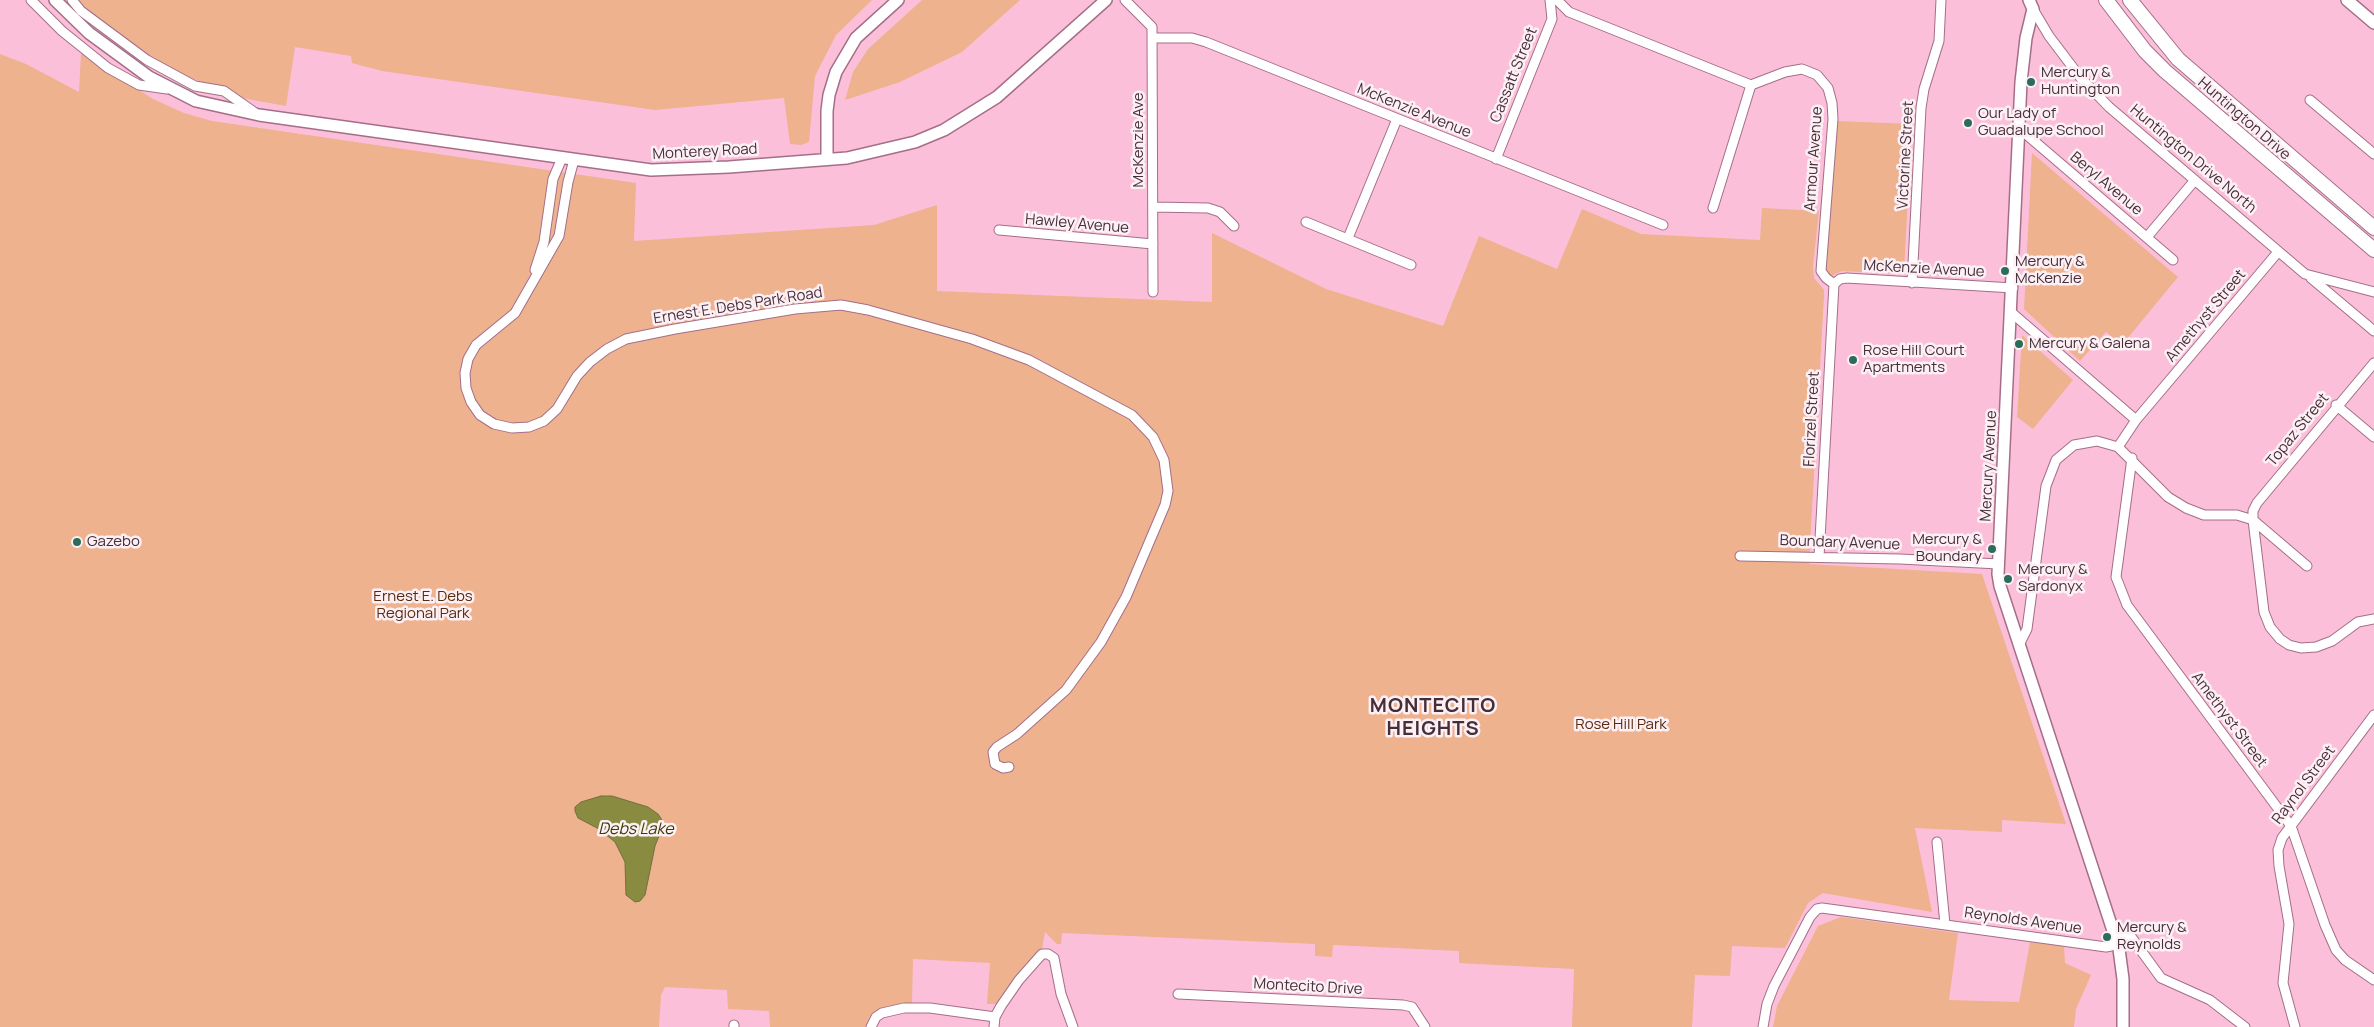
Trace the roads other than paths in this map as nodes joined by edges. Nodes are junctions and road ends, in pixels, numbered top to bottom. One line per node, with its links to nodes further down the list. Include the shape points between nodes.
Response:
1 (31, 0): 17 (street, Monterey Road, via 62,32 108,68 139,85)
2 (55, 0): 17 (street, Monterey Road, via 89,33)
3 (72, 0): 19 (street, Monterey Road, via 81,11 147,60 195,86 224,91)
4 (898, 0): 24 (street, via 856,38 836,72 827,111)
5 (1106, 0): 24 (street, Monterey Road, via 997,97 944,130 890,150)
6 (1125, 0): 15 (street, McKenzie Ave, via 1152,27)
7 (1550, 0): 25 (street, Cassatt Street, via 1552,19)
8 (1557, 0): 16 (street, via 1569,12)
9 (1940, 0): 45 (street, Victorine Street, via 1938,41 1921,108)
10 (2106, 0): 40 (main road, Huntington Drive, via 2164,71)
11 (2130, 0): 33 (main road, Huntington Drive, via 2178,59)
12 (2347, 0): 14 (street)
13 (2031, 5): 21 (street, Mercury Avenue); 27 (street, Huntington Drive North, via 2049,36 2086,83)
14 (2374, 23)
15 (1152, 38): 20 (street, McKenzie Avenue, via 1192,38 1206,42); 28 (street, McKenzie Ave)
16 (1751, 84): 29 (street); 46 (street, Armour Avenue, via 1802,69 1817,75 1828,88 1833,119 1821,271)
17 (170, 90): 19 (street, Monterey Road, via 196,101)
18 (2310, 100): 22 (street)
19 (259, 115): 23 (street, Monterey Road)
20 (1397, 118): 25 (street, McKenzie Avenue); 38 (street)
21 (2020, 129): 37 (street, Beryl Avenue); 47 (street, Mercury Avenue)
22 (2374, 154)
23 (562, 158): 26 (street, Monterey Road); 35 (street, Ernest E. Debs Park Road, via 553,179)
24 (827, 159): 26 (street, Monterey Road, via 651,170)
25 (1496, 159): 31 (street, McKenzie Avenue)
26 (574, 160): 36 (street, Ernest E. Debs Park Road)
27 (2194, 180): 37 (street); 41 (street, Huntington Drive North)
28 (1153, 207): 32 (street, via 1208,208 1220,212); 39 (street, McKenzie Ave)
29 (1714, 208)
30 (1306, 222): 38 (street)
31 (1663, 225)
32 (1234, 226)
33 (2374, 228)
34 (999, 230): 39 (street, Hawley Avenue)
35 (545, 234): 36 (street); 50 (street, Ernest E. Debs Park Road, via 536,268)
36 (559, 236): 50 (street, Ernest E. Debs Park Road)
37 (2147, 237): 42 (street, Beryl Avenue)
38 (1348, 238): 43 (street)
39 (1153, 244): 48 (street, McKenzie Ave)
40 (2374, 250)
41 (2278, 252): 44 (street, Huntington Drive North); 55 (street, Amethyst Street)
42 (2173, 260)
43 (1411, 265)
44 (2305, 274): 49 (street, Huntington Drive North); 52 (street)
45 (1912, 283): 46 (street, McKenzie Avenue, via 1847,278); 47 (street, McKenzie Avenue)
46 (1834, 284): 61 (street, Florizel Street)
47 (2013, 288): 51 (street, Mercury Avenue)
48 (1153, 292)
49 (2374, 292)
50 (515, 313): 67 (street, Ernest E. Debs Park Road, via 476,345 465,373 466,388 480,415 494,424 512,428 529,427 544,421 590,362 626,339 820,305 868,310 1003,350 1029,360 1132,415 1145,426 1164,460 1168,480 1165,504 1126,597 1088,662 1054,702 993,752 995,764)
51 (2012, 313): 55 (street); 62 (street, Mercury Avenue)
52 (2374, 331)
53 (2374, 363): 54 (street, Topaz Street)
54 (2336, 405): 56 (street); 59 (street, Topaz Street, via 2257,503)
55 (2136, 420): 57 (street, Amethyst Street)
56 (2374, 437)
57 (2118, 447): 58 (street); 65 (street, via 2097,441 2074,445 2056,460 2046,486 2027,628)
58 (2132, 458): 59 (street, via 2168,498 2186,508 2204,514 2237,515); 68 (street, Amethyst Street, via 2116,576 2128,605)
59 (2253, 520): 63 (street); 64 (street, via 2264,612 2280,639 2301,648 2316,647 2332,641 2358,622)
60 (1740, 556): 61 (street, Boundary Avenue)
61 (1819, 557): 62 (street, Boundary Avenue)
62 (1999, 564): 65 (street, Mercury Avenue, via 2000,586)
63 (2307, 566)
64 (2374, 619)
65 (2019, 646): 71 (street, Mercury Avenue)
66 (2374, 715): 68 (street, Raynol Street)
67 (1009, 767)
68 (2291, 826): 72 (street, Amethyst Street, via 2336,950); 82 (street, Raynol Street, via 2278,850 2289,924 2283,983)
69 (1936, 842): 70 (street)
70 (1945, 924): 71 (street, Reynolds Avenue, via 2106,947); 79 (street, Reynolds Avenue, via 1832,908 1817,909 1774,986)
71 (2117, 942): 80 (street, Mercury Avenue, via 2122,965); 81 (street, Reynolds Avenue, via 2129,934 2161,978 2210,1000)
72 (2374, 980)
73 (1178, 994): 78 (street, Montecito Drive, via 1403,1005 1412,1007)
74 (995, 1017): 75 (street, via 930,1008 888,1010 876,1017); 76 (street); 77 (street, via 1027,970 1042,954 1048,954 1054,958 1061,994)
75 (871, 1027)
76 (994, 1027)
77 (1073, 1027)
78 (1425, 1027)
79 (1763, 1027)
80 (2123, 1027)
81 (2245, 1027)
82 (2295, 1027)

